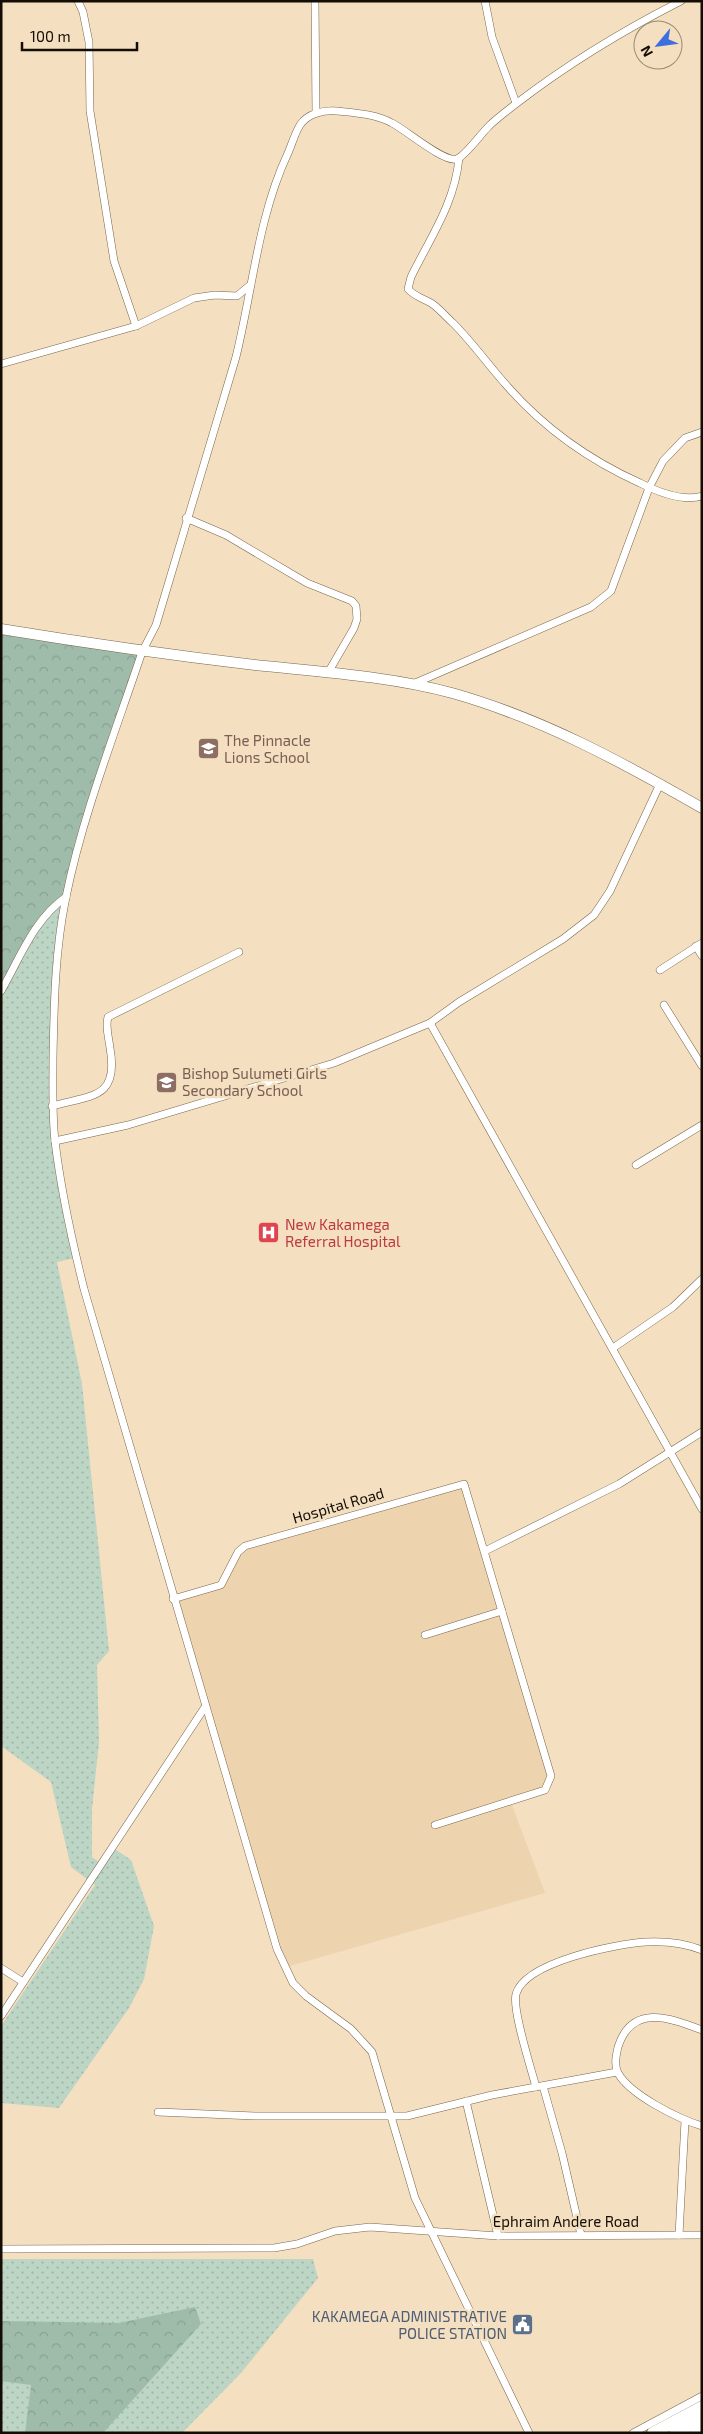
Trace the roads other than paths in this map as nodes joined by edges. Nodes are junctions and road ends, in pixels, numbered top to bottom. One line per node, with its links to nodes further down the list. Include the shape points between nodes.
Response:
1 (78, 1): 9 (street, via 90,42 90,111 114,261)
2 (315, 1): 6 (street)
3 (485, 1): 5 (street, via 492,37)
4 (681, 1): 5 (street, via 648,18)
5 (516, 104): 7 (street, via 490,125)
6 (316, 113): 7 (street, via 373,115 409,132 451,160); 8 (street, via 301,124 280,168 265,212)
7 (459, 158): 12 (street, via 448,208 411,277 408,290 446,316 509,388 558,435 595,461)
8 (249, 286): 9 (street, via 237,296 194,298); 14 (street, via 247,312 236,357)
9 (136, 326): 10 (street)
10 (1, 364)
11 (702, 432): 12 (street, via 685,438 674,447 658,468)
12 (649, 488): 13 (street, via 679,497); 18 (street, via 612,591 591,607)
13 (702, 496)
14 (186, 518): 16 (street, via 156,625); 17 (street, via 226,535 356,606 354,628)
15 (1, 629): 16 (main road)
16 (142, 652): 17 (main road); 21 (street, via 81,836)
17 (329, 671): 18 (main road)
18 (413, 684): 19 (main road, via 493,706 559,732)
19 (660, 784): 20 (main road); 28 (street, via 610,891 594,915)
20 (702, 808)
21 (66, 897): 26 (street, via 50,908 36,927); 30 (street, via 57,946)
22 (699, 944): 24 (street); 25 (street)
23 (239, 952): 30 (street, via 108,1017 113,1070 110,1082 98,1093)
24 (702, 956)
25 (660, 970)
26 (1, 991)
27 (664, 1005): 29 (street)
28 (430, 1023): 32 (street, via 334,1063 128,1125); 35 (street)
29 (702, 1066)
30 (52, 1106): 32 (street)
31 (702, 1125): 33 (street)
32 (55, 1141): 40 (street, via 84,1290)
33 (636, 1164)
34 (702, 1279): 35 (street, via 673,1307)
35 (613, 1348): 37 (street)
36 (702, 1432): 37 (street)
37 (671, 1451): 38 (street); 39 (street, via 619,1484)
38 (702, 1509)
39 (484, 1551): 40 (street, Hospital Road, via 464,1484 245,1546 238,1552 221,1585); 41 (street)
40 (173, 1599): 43 (street)
41 (502, 1611): 42 (street); 44 (street, via 552,1776 550,1783 545,1790)
42 (425, 1635)
43 (205, 1707): 47 (street); 54 (street, via 288,1976 306,1996 364,2041 377,2065)
44 (435, 1825)
45 (702, 1950): 51 (street, via 667,1942 614,1946 578,1955 535,1972 522,1981 516,1995 518,2013)
46 (1, 1968): 47 (street)
47 (23, 1982): 48 (street)
48 (1, 2016)
49 (702, 2030): 50 (street, via 659,2016 643,2018 632,2025 620,2043 615,2059)
50 (618, 2072): 51 (street); 55 (street, via 636,2091)
51 (539, 2086): 52 (street); 58 (street, via 562,2153)
52 (466, 2101): 54 (street, via 407,2116); 61 (street)
53 (158, 2112): 54 (street, via 255,2116)
54 (391, 2114): 57 (street, via 410,2183)
55 (685, 2121): 56 (street); 59 (street)
56 (702, 2126)
57 (431, 2231): 61 (street, Ephraim Andere Road); 62 (street, Ephraim Andere Road, via 349,2228 274,2248); 67 (street)
58 (581, 2234): 59 (street, Ephraim Andere Road); 61 (street, Ephraim Andere Road)
59 (679, 2235): 60 (street, Ephraim Andere Road)
60 (702, 2235)
61 (498, 2236)
62 (1, 2249)
63 (702, 2396): 68 (street)
64 (702, 2407): 69 (highway)
65 (702, 2419): 70 (highway)
66 (702, 2429): 71 (street)
67 (529, 2433)
68 (633, 2433)
69 (653, 2433)
70 (675, 2433)
71 (694, 2433)

